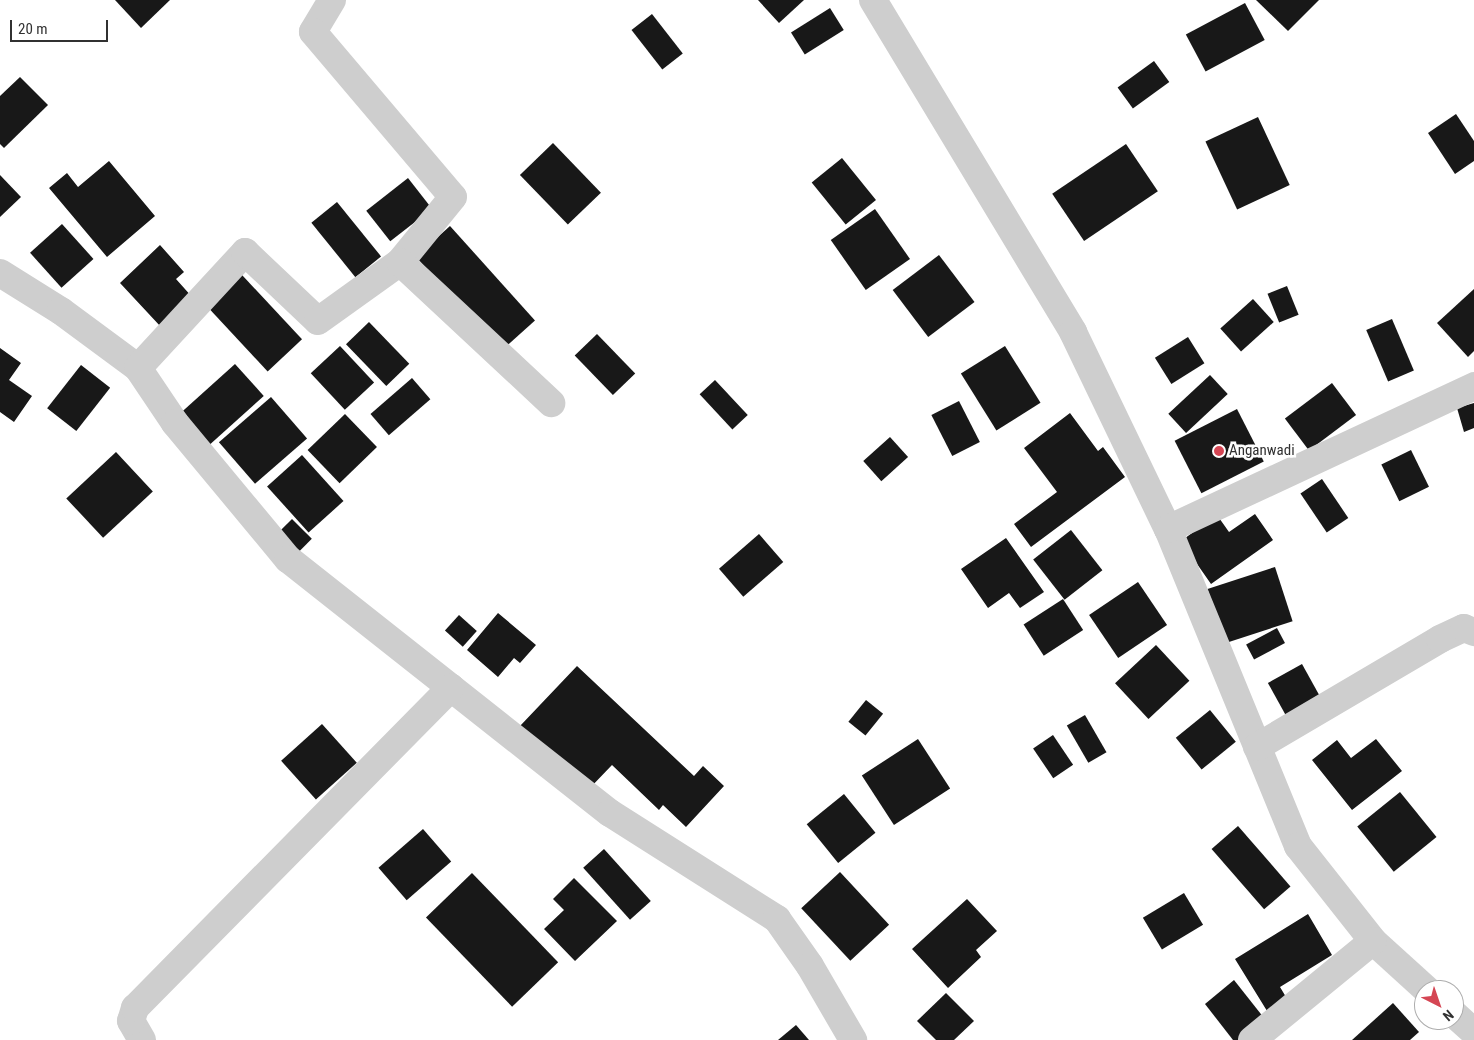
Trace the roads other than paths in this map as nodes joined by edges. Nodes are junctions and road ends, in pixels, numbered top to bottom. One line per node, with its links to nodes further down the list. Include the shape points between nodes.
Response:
1 (332, 0): 3 (street, via 313,32 453,197)
2 (873, 0): 8 (street, via 1073,332)
3 (400, 262): 5 (street, via 318,321 245,252); 7 (street)
4 (0, 273): 5 (street, via 61,311)
5 (138, 368): 10 (street, via 175,423 288,559)
6 (1474, 386): 8 (street)
7 (551, 403)
8 (1168, 529): 11 (street)
9 (1474, 632): 11 (street, via 1464,628 1440,639)
10 (451, 687): 16 (street, via 135,1008 131,1021); 17 (street, via 610,813 777,919 810,966)
11 (1257, 747): 12 (street, via 1298,846)
12 (1373, 941): 13 (street); 18 (street)
13 (1416, 980)
14 (1464, 1023): 15 (street)
15 (1474, 1032)
16 (142, 1040)
17 (852, 1040)
18 (1252, 1040)

